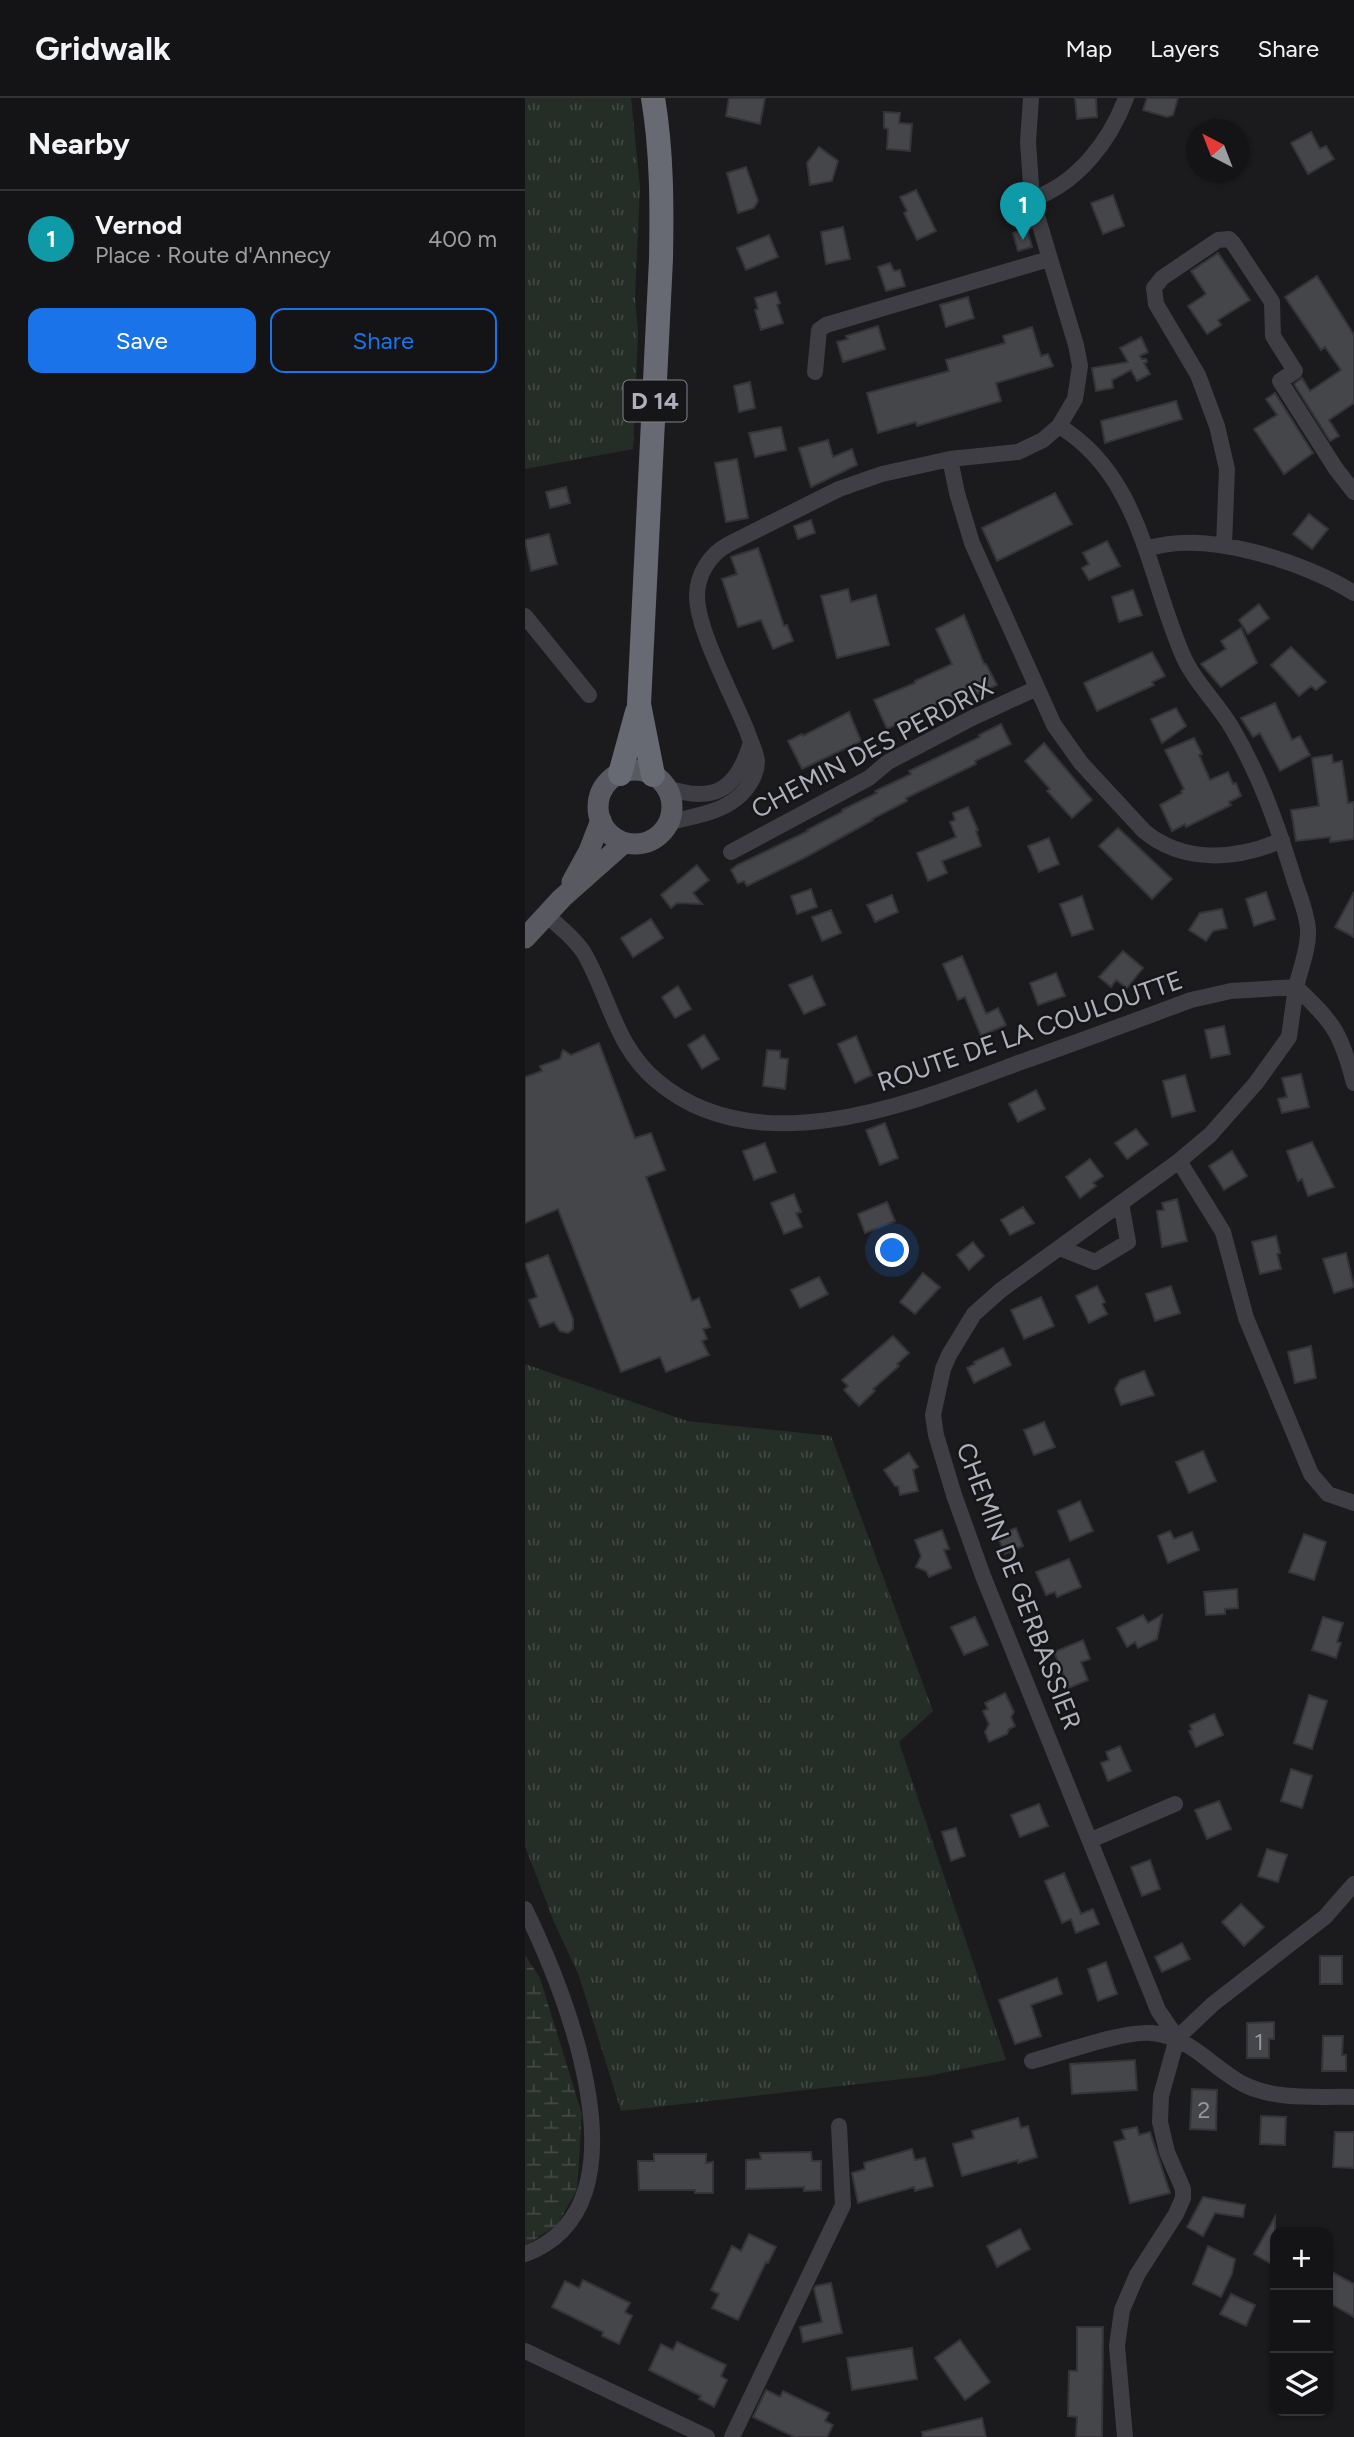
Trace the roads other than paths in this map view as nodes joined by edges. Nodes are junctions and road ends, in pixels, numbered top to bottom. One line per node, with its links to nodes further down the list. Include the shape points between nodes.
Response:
1 (653, 98): 16 (highway, D 14, via 661,259)
2 (1031, 98): 4 (street)
3 (1126, 98): 4 (street, via 1111,131 1088,161 1053,190)
4 (1032, 199): 5 (street)
5 (1049, 259): 6 (street, via 826,325 819,330); 7 (street, via 1080,366 1075,399)
6 (815, 372)
7 (1059, 426): 8 (street, via 1018,452); 11 (street, CHEMIN DE GERBASSIER, via 1074,435 1107,471)
8 (950, 459): 14 (street, via 972,543); 17 (street, via 839,489 719,550 707,563 698,586 700,615)
9 (1354, 492): 10 (street, via 1280,382 1295,371 1272,336 1272,302 1233,243 1218,240 1162,278 1154,293 1198,375 1217,426 1227,469)
10 (1224, 546): 11 (street, via 1177,543); 12 (street, via 1303,568)
11 (1147, 549): 22 (street, CHEMIN DE GERBASSIER, via 1184,657 1232,728)
12 (1354, 593)
13 (525, 616): 15 (street)
14 (1037, 688): 22 (street, via 1068,747 1154,839 1179,852 1213,856 1248,852); 24 (street, CHEMIN DES PERDRIX, via 888,762 869,778)
15 (589, 695)
16 (639, 704): 18 (highway, D 14); 19 (highway, D 14)
17 (751, 742): 19 (street, via 740,771 716,793 693,794); 21 (street, via 757,758 747,788 729,804)
18 (620, 774): 19 (main road, via 642,771); 20 (main road, via 604,788 598,810)
19 (659, 781): 21 (main road, via 672,803)
20 (601, 820): 23 (main road, via 606,830); 25 (main road, via 585,860)
21 (668, 824): 23 (main road, via 648,842)
22 (1282, 840): 28 (street, CHEMIN DE GERBASSIER, via 1308,930)
23 (624, 843): 25 (main road)
24 (731, 852)
25 (562, 898): 26 (main road)
26 (547, 915): 27 (main road); 28 (street, ROUTE DE LA COULOUTTE, via 583,953 621,1037 646,1071 697,1107 723,1118 750,1122 819,1121 883,1110 1191,1000 1231,991)
27 (525, 938)
28 (1296, 987): 29 (street, via 1336,1030); 30 (street, CHEMIN DE GERBASSIER, via 1285,1044 1233,1110)
29 (1354, 1083)
30 (1179, 1161): 31 (street, CHEMIN DE GERBASSIER); 33 (street, via 1223,1232 1246,1318 1311,1474 1328,1493)
31 (1121, 1203): 32 (street, CHEMIN DE GERBASSIER); 32 (street, via 1128,1242 1095,1262)
32 (1060, 1248): 35 (street, CHEMIN DE GERBASSIER, via 985,1303 966,1325 943,1369 933,1415 941,1456 983,1576)
33 (1354, 1503)
34 (1175, 1804): 35 (street)
35 (1091, 1840): 38 (street, CHEMIN DE GERBASSIER, via 1158,2010)
36 (1354, 1884): 38 (street, via 1325,1917 1213,2004)
37 (525, 1909): 42 (street, via 574,2034 591,2121 588,2186 582,2204 564,2231)
38 (1177, 2038): 39 (street, via 1129,2034); 40 (street, via 1251,2087 1292,2096); 46 (street, via 1161,2096 1160,2122 1183,2198 1137,2275 1122,2310 1118,2346)
39 (1032, 2061)
40 (1354, 2097)
41 (839, 2126): 45 (street, via 843,2205)
42 (525, 2254)
43 (525, 2351): 44 (street)
44 (707, 2437)
45 (732, 2437)
46 (1125, 2437)

